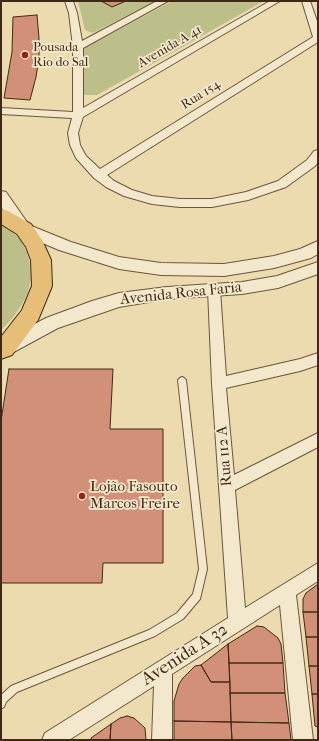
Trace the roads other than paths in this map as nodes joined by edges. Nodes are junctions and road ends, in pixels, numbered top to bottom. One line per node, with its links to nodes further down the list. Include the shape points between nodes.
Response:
1 (69, 1): 6 (street)
2 (164, 1): 6 (street)
3 (276, 1): 8 (street, Avenida A 41)
4 (306, 1): 5 (street)
5 (318, 38): 10 (street, Rua 154)
6 (78, 46): 8 (street)
7 (1, 111): 8 (street)
8 (78, 115): 10 (street, via 73,133 75,145 81,158)
9 (318, 154): 10 (street, via 311,163 282,184 248,196 212,203 152,200 128,193)
10 (98, 175)
11 (1, 196): 13 (street)
12 (1, 216): 13 (main road)
13 (24, 229): 14 (street, Avenida Rosa Faria, via 65,246 119,263 160,269 224,270 274,262 305,254); 17 (main road, via 41,260 42,286 31,314)
14 (318, 247)
15 (318, 268): 16 (street, Avenida Rosa Faria, via 278,282)
16 (214, 290): 17 (street, Avenida Rosa Faria, via 120,300 52,323); 20 (street, Rua 112 A)
17 (2, 350)
18 (318, 359): 20 (street)
19 (182, 380): 27 (lane, via 202,569 197,596 180,616 152,633 14,689)
20 (219, 384): 22 (street, Rua 112 A)
21 (318, 440): 22 (street)
22 (228, 486): 25 (street, Rua 112 A)
23 (318, 571): 24 (street, Avenida A 32)
24 (287, 591): 25 (street, Avenida A 32); 30 (street)
25 (237, 621): 26 (street, Avenida A 32)
26 (163, 670): 28 (street, Avenida A 32); 29 (street)
27 (1, 704)
28 (52, 740)
29 (162, 740)
30 (303, 740)

